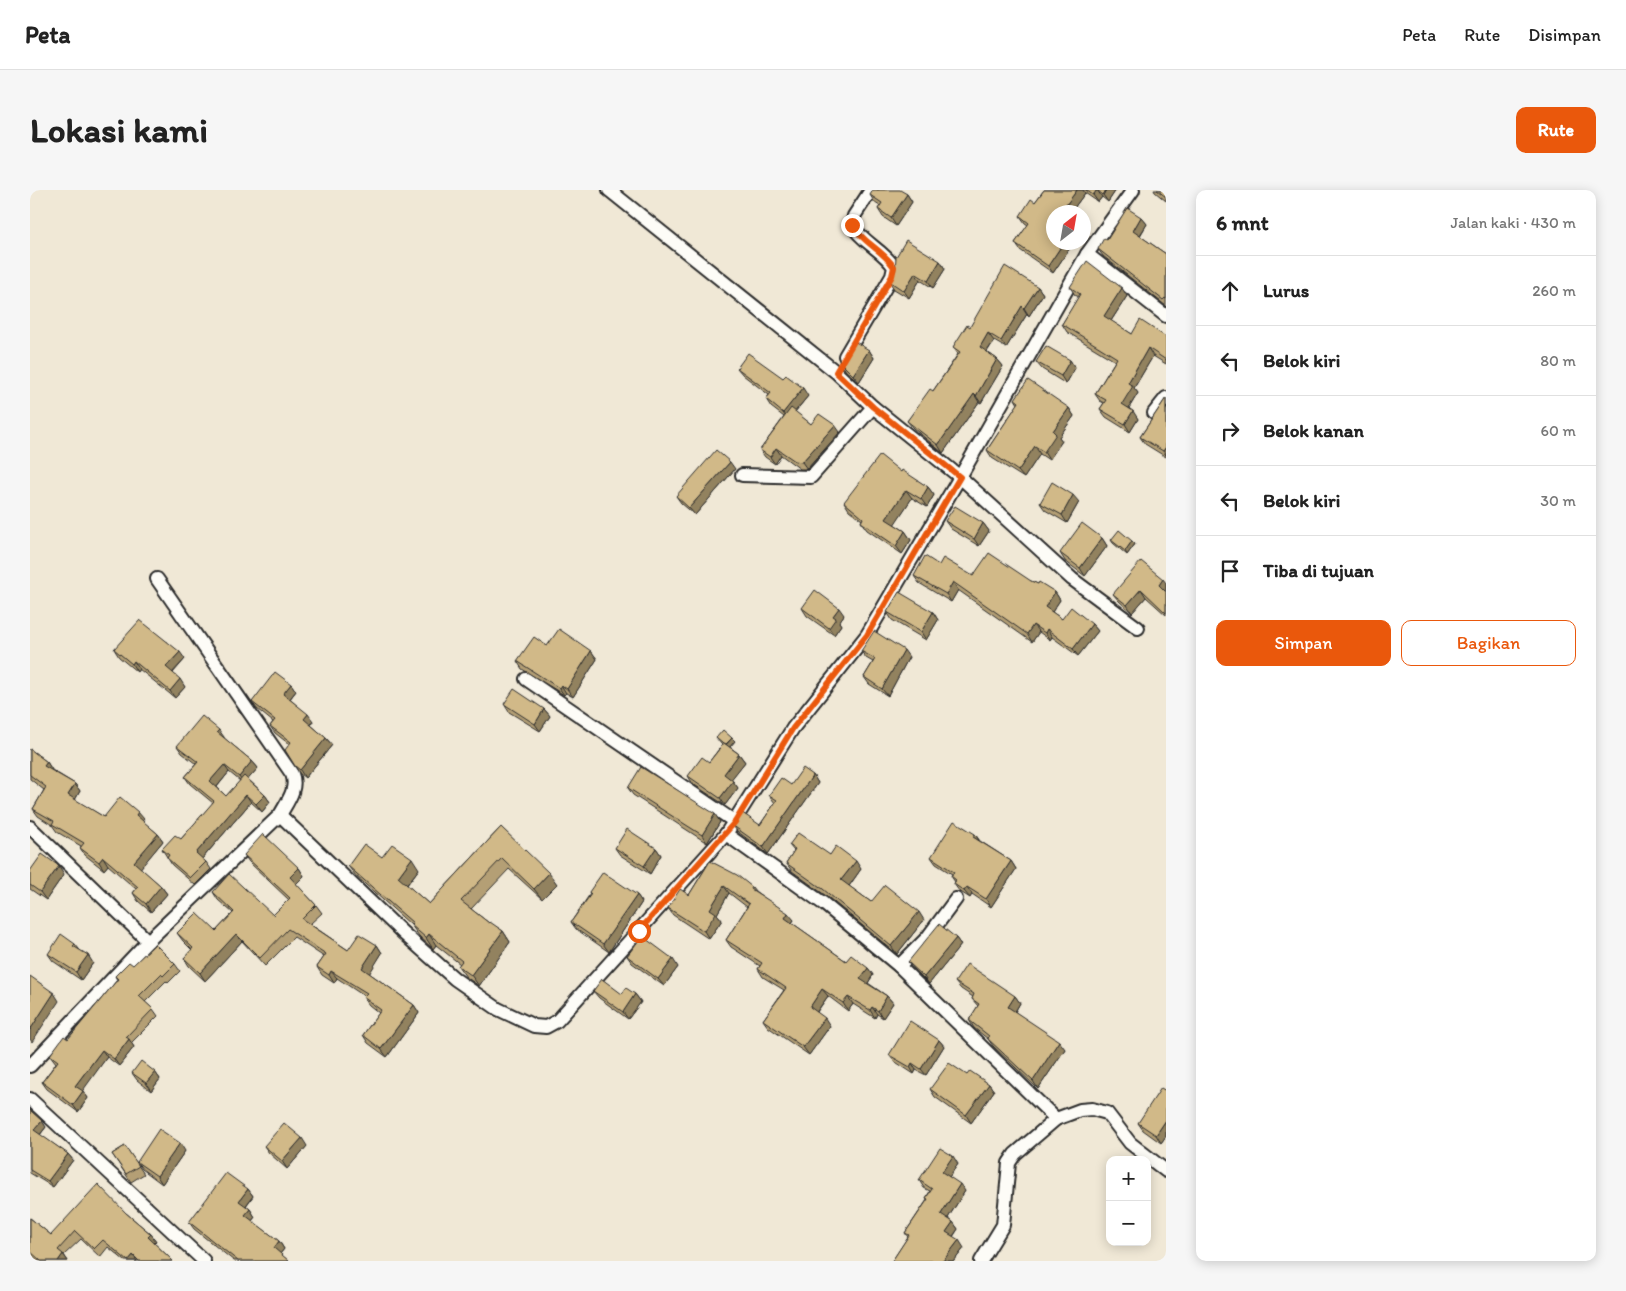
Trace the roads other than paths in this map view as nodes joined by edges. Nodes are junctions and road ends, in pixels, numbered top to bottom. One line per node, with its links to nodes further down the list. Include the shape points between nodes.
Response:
1 (610, 190): 6 (street)
2 (871, 190): 6 (street, via 854,216 852,225 859,237 887,257 894,267 892,276)
3 (1134, 190): 4 (street)
4 (1087, 254): 5 (street); 11 (street)
5 (1166, 316)
6 (836, 372): 8 (street)
7 (1166, 398): 9 (street)
8 (873, 407): 10 (street, via 811,477); 11 (street)
9 (1154, 413)
10 (742, 475)
11 (960, 477): 13 (street, via 1072,579); 16 (street, via 867,635 793,728)
12 (157, 579): 15 (street, via 292,774 294,789)
13 (1138, 628)
14 (526, 679): 16 (street)
15 (280, 815): 18 (street, via 456,979 498,1009 541,1027 565,1015); 20 (street)
16 (735, 822): 18 (street)
17 (30, 827): 20 (street)
18 (726, 834): 21 (street, via 824,904)
19 (956, 899): 21 (street, via 927,938)
20 (148, 941): 22 (street)
21 (899, 966): 24 (street)
22 (30, 1066)
23 (30, 1099): 26 (street)
24 (1056, 1119): 25 (street, via 1080,1110 1092,1109 1107,1114 1130,1144); 27 (street, via 1015,1154 1009,1164 1003,1225)
25 (1166, 1171)
26 (204, 1261)
27 (981, 1261)

